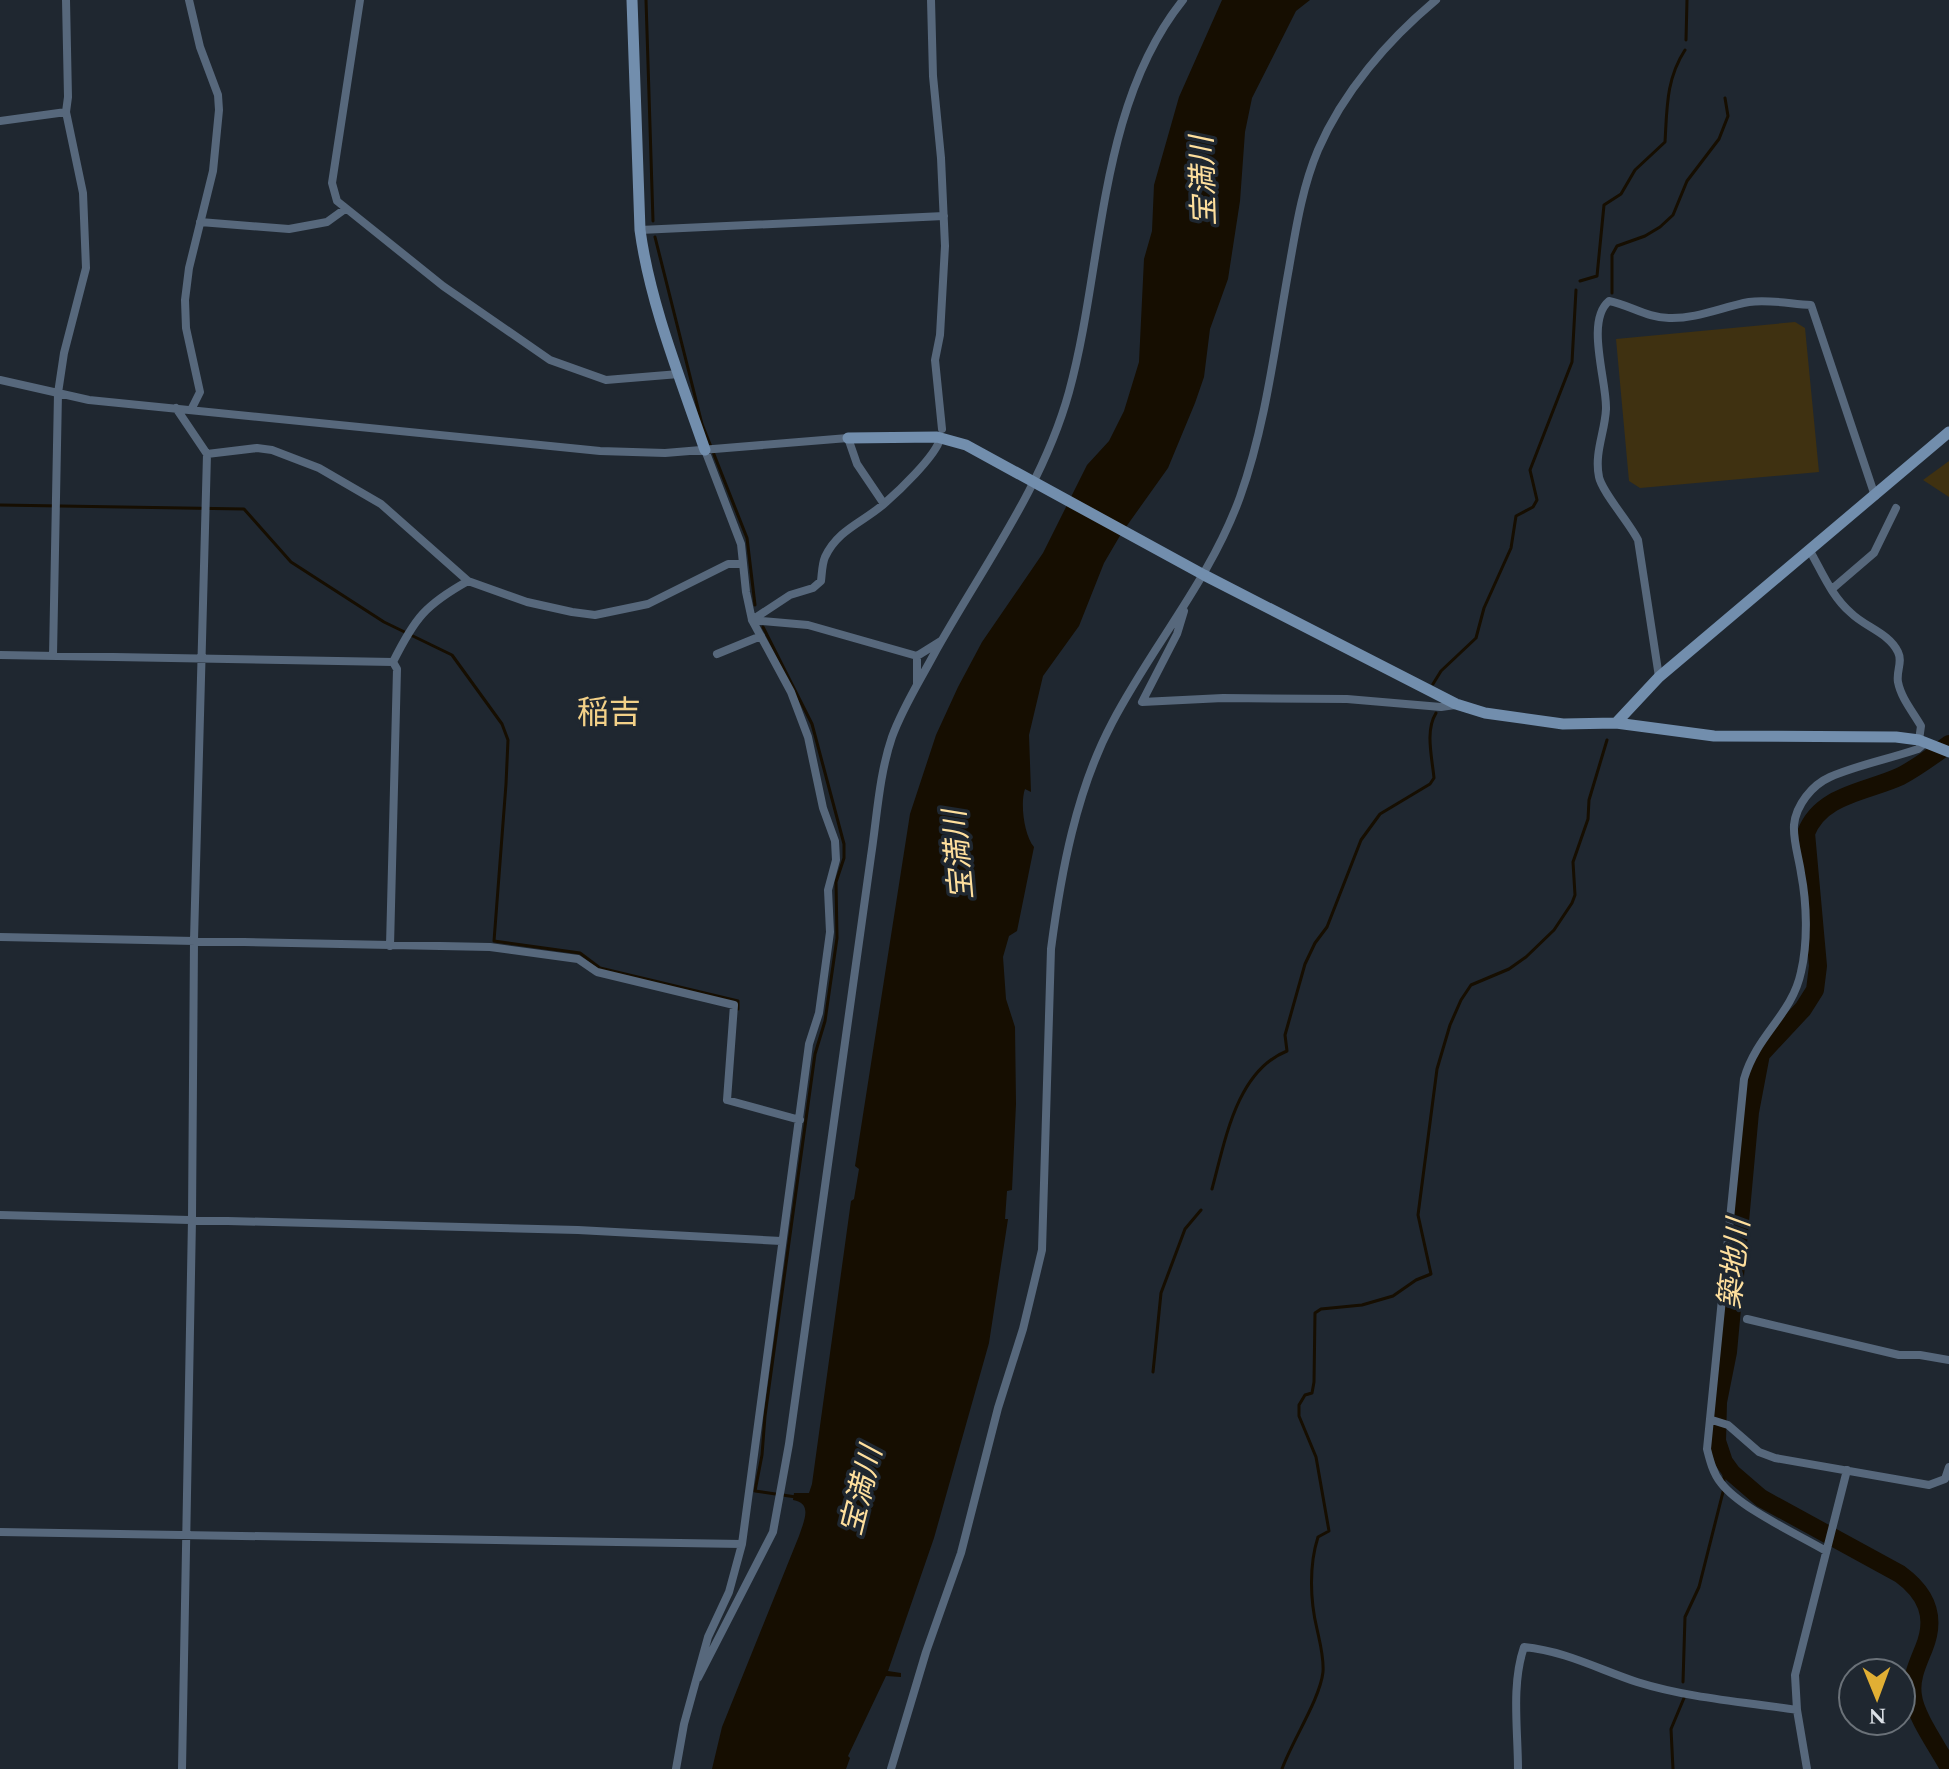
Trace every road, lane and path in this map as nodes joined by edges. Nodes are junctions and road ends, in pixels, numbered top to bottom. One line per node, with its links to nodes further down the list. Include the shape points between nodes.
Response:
1 (66, 0): 8 (street)
2 (189, 0): 12 (street, via 219,110 213,171)
3 (360, 0): 10 (street, via 332,183 332,193)
4 (632, 0): 13 (street)
5 (931, 0): 11 (street)
6 (1183, 0): 25 (street, via 1150,50 1128,102 1076,366)
7 (1436, 0): 31 (street, via 1398,34 1354,86 1317,151 1296,222 1255,448 1218,550)
8 (66, 112): 9 (street); 16 (street, via 81,178 86,268)
9 (0, 121)
10 (345, 209): 12 (street, via 327,222 289,229); 14 (street, via 550,360 606,380)
11 (944, 216): 13 (street); 19 (street, via 935,360)
12 (200, 222): 18 (street, via 185,300 200,392)
13 (640, 230): 14 (street)
14 (679, 374): 23 (street)
15 (0, 380): 16 (street)
16 (58, 393): 17 (street); 40 (street)
17 (176, 408): 18 (street); 24 (street)
18 (191, 410): 23 (street, via 600,451)
19 (942, 429)
20 (1949, 432): 26 (street)
21 (848, 438): 23 (street); 25 (street, via 937,437 966,445); 27 (street, via 857,464)
22 (939, 442): 27 (street)
23 (705, 450): 30 (street, via 741,544)
24 (207, 454): 32 (street, via 257,448 319,468 390,510); 42 (street)
25 (1036, 482): 31 (street); 37 (street)
26 (1875, 496): 29 (street); 44 (street, via 1811,305 1751,302 1671,319 1616,302 1604,305 1599,350 1606,409 1599,479 1638,540)
27 (884, 504): 35 (street, via 834,542 823,560 821,581)
28 (1896, 508): 33 (street, via 1874,553)
29 (1810, 551): 33 (street); 44 (street)
30 (743, 564): 32 (street, via 728,564 648,604 595,615 527,602); 35 (street)
31 (1199, 572): 34 (street); 46 (street)
32 (468, 581): 43 (street, via 419,615)
33 (1832, 589): 48 (street, via 1849,612 1897,649 1900,691)
34 (1186, 603): 46 (street, via 1177,634 1142,702 1223,698); 70 (street, via 1100,747 1072,837 1051,949 1039,1263 961,1553)
35 (752, 620): 36 (street); 41 (street, via 808,625)
36 (761, 636): 38 (street); 53 (street, via 808,737 835,841 828,890 830,932)
37 (942, 640): 41 (street); 45 (street)
38 (717, 654)
39 (0, 655): 40 (street)
40 (53, 656): 42 (street)
41 (917, 656): 45 (street)
42 (203, 659): 43 (street); 51 (street)
43 (393, 662): 52 (street, via 397,669)
44 (1659, 677): 47 (street)
45 (917, 685): 66 (street, via 885,764 777,1514 766,1548)
46 (1456, 704): 47 (street, via 1563,724)
47 (1616, 723): 48 (street, via 1714,736 1868,736)
48 (1925, 742): 49 (street); 65 (street, via 1918,749 1829,778 1809,792 1800,807 1794,823 1804,906 1803,967 1796,992 1757,1045 1744,1079 1707,1449 1713,1470 1737,1499)
49 (1949, 752)
50 (0, 937): 51 (street)
51 (194, 940): 52 (street); 55 (street)
52 (390, 946): 53 (street, via 490,947 578,959 597,972 734,1005 727,1100)
53 (800, 1120): 56 (street)
54 (0, 1215): 55 (street)
55 (192, 1219): 56 (street); 63 (street)
56 (781, 1241): 64 (street)
57 (1747, 1319): 58 (street, via 1899,1355)
58 (1949, 1360)
59 (1712, 1420): 61 (street, via 1775,1458)
60 (1949, 1467): 61 (street, via 1945,1479 1929,1485)
61 (1847, 1470): 65 (street)
62 (0, 1532): 63 (street)
63 (185, 1534): 64 (street); 68 (street)
64 (742, 1544): 66 (street)
65 (1827, 1549): 67 (street, via 1795,1675)
66 (698, 1678): 69 (street)
67 (1797, 1710): 71 (street, via 1676,1692 1559,1652 1524,1647 1517,1695); 72 (street)
68 (182, 1769)
69 (676, 1769)
70 (891, 1769)
71 (1518, 1769)
72 (1807, 1769)

